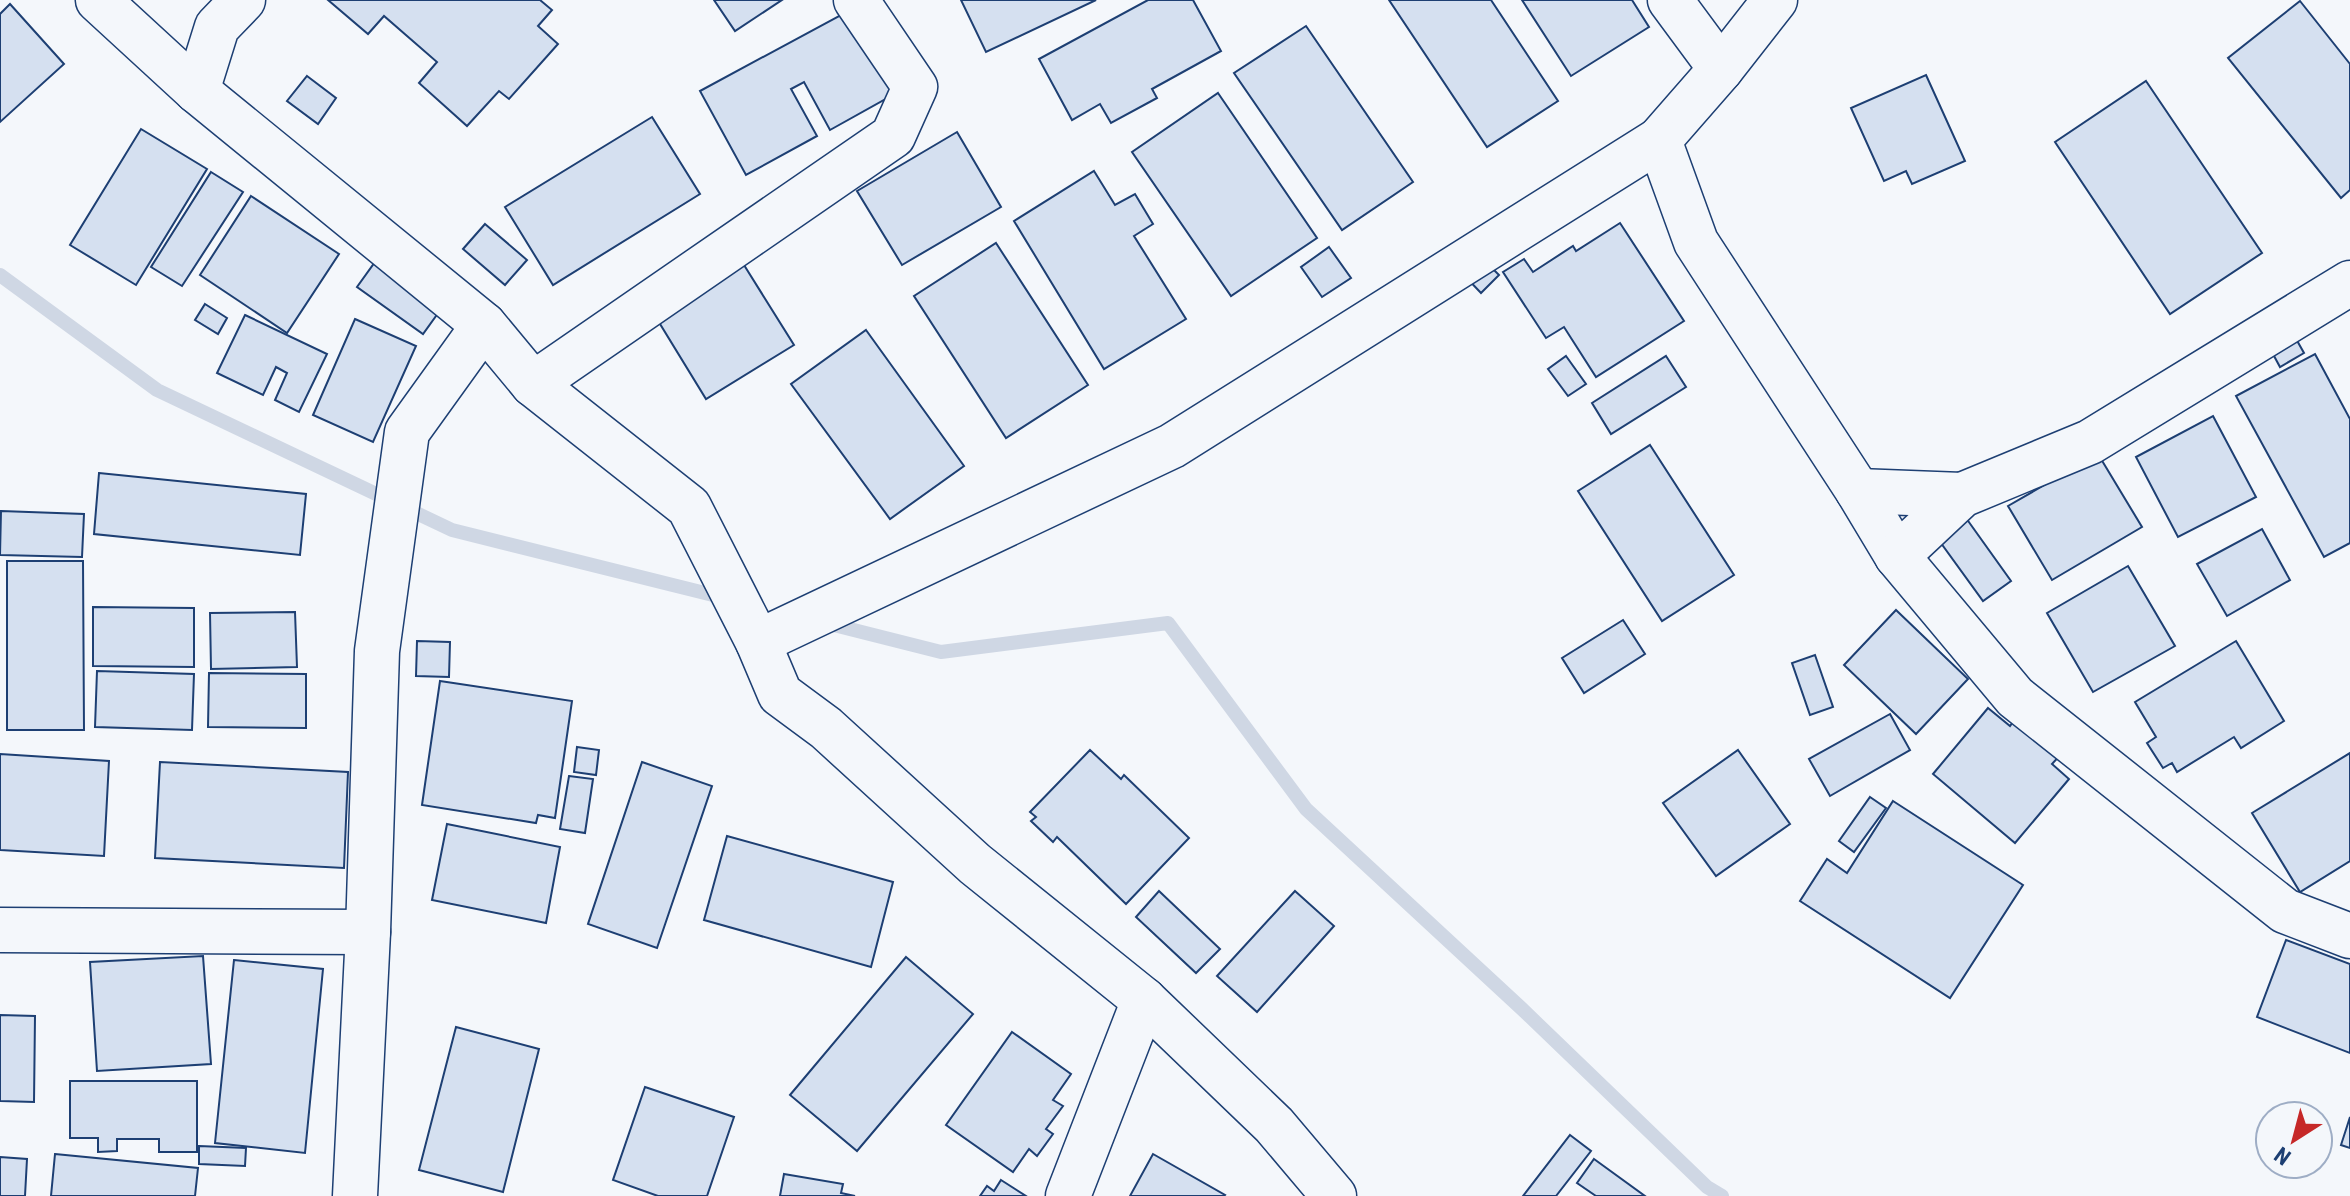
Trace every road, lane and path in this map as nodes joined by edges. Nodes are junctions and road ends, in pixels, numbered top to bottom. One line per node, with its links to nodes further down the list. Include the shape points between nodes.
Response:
1 (98, 0): 7 (street)
2 (243, 0): 7 (street, via 217,27)
3 (856, 0): 11 (street, via 915,87 893,136)
4 (1670, 0): 6 (street)
5 (1775, 0): 6 (street)
6 (1721, 69): 8 (street)
7 (197, 91): 10 (street)
8 (1659, 140): 12 (street, via 1696,242); 15 (street, via 1172,446)
9 (2350, 283): 13 (street, via 2090,442)
10 (484, 325): 11 (street); 17 (street, via 407,432 377,651)
11 (533, 384): 15 (street, via 689,507)
12 (1858, 491): 13 (street); 14 (street)
13 (1962, 495): 14 (street)
14 (1897, 556): 18 (street, via 2015,697 2285,911)
15 (758, 642): 19 (street, via 780,694 826,728 975,864)
16 (0, 930): 17 (street)
17 (368, 932): 20 (street)
18 (2350, 936)
19 (1144, 1000): 21 (street); 22 (street, via 1274,1125)
20 (355, 1196)
21 (1068, 1196)
22 (1334, 1196)

